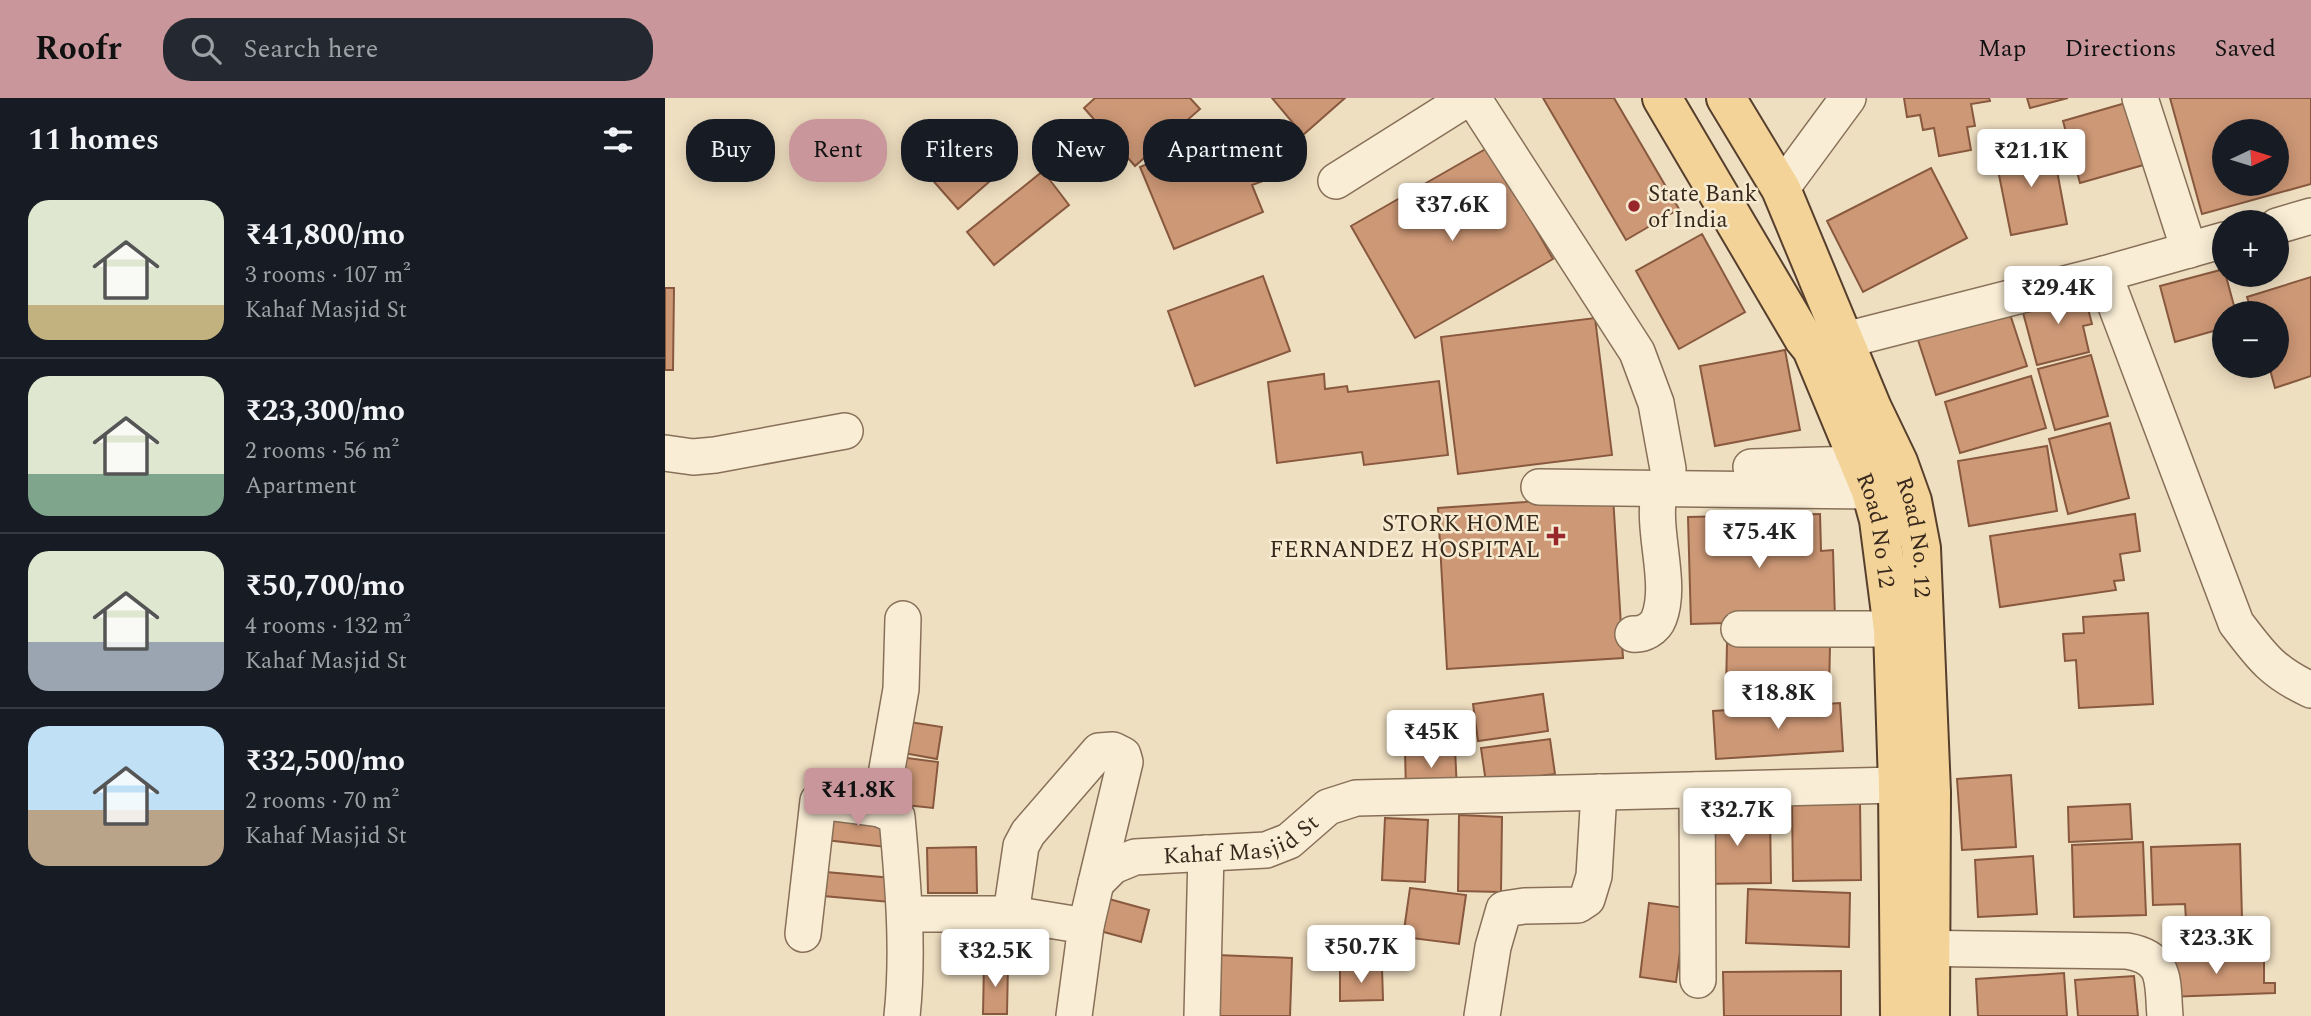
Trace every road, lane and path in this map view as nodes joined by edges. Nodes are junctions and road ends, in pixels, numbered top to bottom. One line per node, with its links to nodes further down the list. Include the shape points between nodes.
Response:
1 (1468, 98): 7 (street)
2 (1473, 98): 19 (street, via 1637,352 1656,403)
3 (1662, 98): 14 (main road, Road No 12, via 1804,340)
4 (1726, 98): 8 (main road, Road No. 12)
5 (1848, 98): 8 (street)
6 (2140, 98): 12 (street)
7 (1336, 181)
8 (1781, 189): 14 (main road, Road No. 12)
9 (2311, 216): 10 (street)
10 (2289, 222)
11 (2212, 243): 12 (street)
12 (2189, 250): 13 (street)
13 (2104, 274): 14 (street); 25 (street, via 2236,623 2264,660)
14 (1827, 344): 18 (main road, Road No 12); 36 (main road, Road No. 12, via 1872,408 1898,462 1921,548 1931,792)
15 (845, 431): 16 (street, via 715,455)
16 (665, 453)
17 (1570, 472): 19 (street)
18 (1865, 478): 19 (street); 23 (main road, Road No 12, via 1879,520)
19 (1664, 479): 20 (street); 24 (street, via 1657,514 1663,589 1659,617 1649,630)
20 (1539, 487)
21 (903, 619): 29 (street, via 901,689)
22 (1739, 629): 23 (street)
23 (1893, 629): 26 (main road, Road No 12)
24 (1633, 634)
25 (2311, 690)
26 (1898, 785): 27 (street, Kahaf Masjid St); 36 (main road, Road No 12)
27 (1697, 790): 28 (street, Kahaf Masjid St); 37 (street)
28 (1599, 792): 30 (street, Kahaf Masjid St, via 1356,798 1328,807 1289,841 1266,850); 41 (street, via 1594,876 1587,899 1578,905 1504,909)
29 (880, 809): 32 (street, via 897,817); 35 (street, via 818,801)
30 (1206, 853): 31 (street, Kahaf Masjid St, via 1135,857 1113,866); 40 (street)
31 (1096, 883): 33 (street, via 1125,762 1123,755 1105,749 1028,833 1021,846); 34 (street)
32 (905, 914): 33 (street); 38 (street)
33 (1011, 914): 34 (street)
34 (1086, 926): 39 (street)
35 (803, 934)
36 (1914, 948): 42 (main road, Road No 12); 43 (main road, Road No. 12); 44 (street, via 2143,954 2154,961 2161,976)
37 (1698, 980)
38 (902, 1016)
39 (1074, 1016)
40 (1202, 1016)
41 (1482, 1016)
42 (1900, 1016)
43 (1930, 1016)
44 (2165, 1016)

